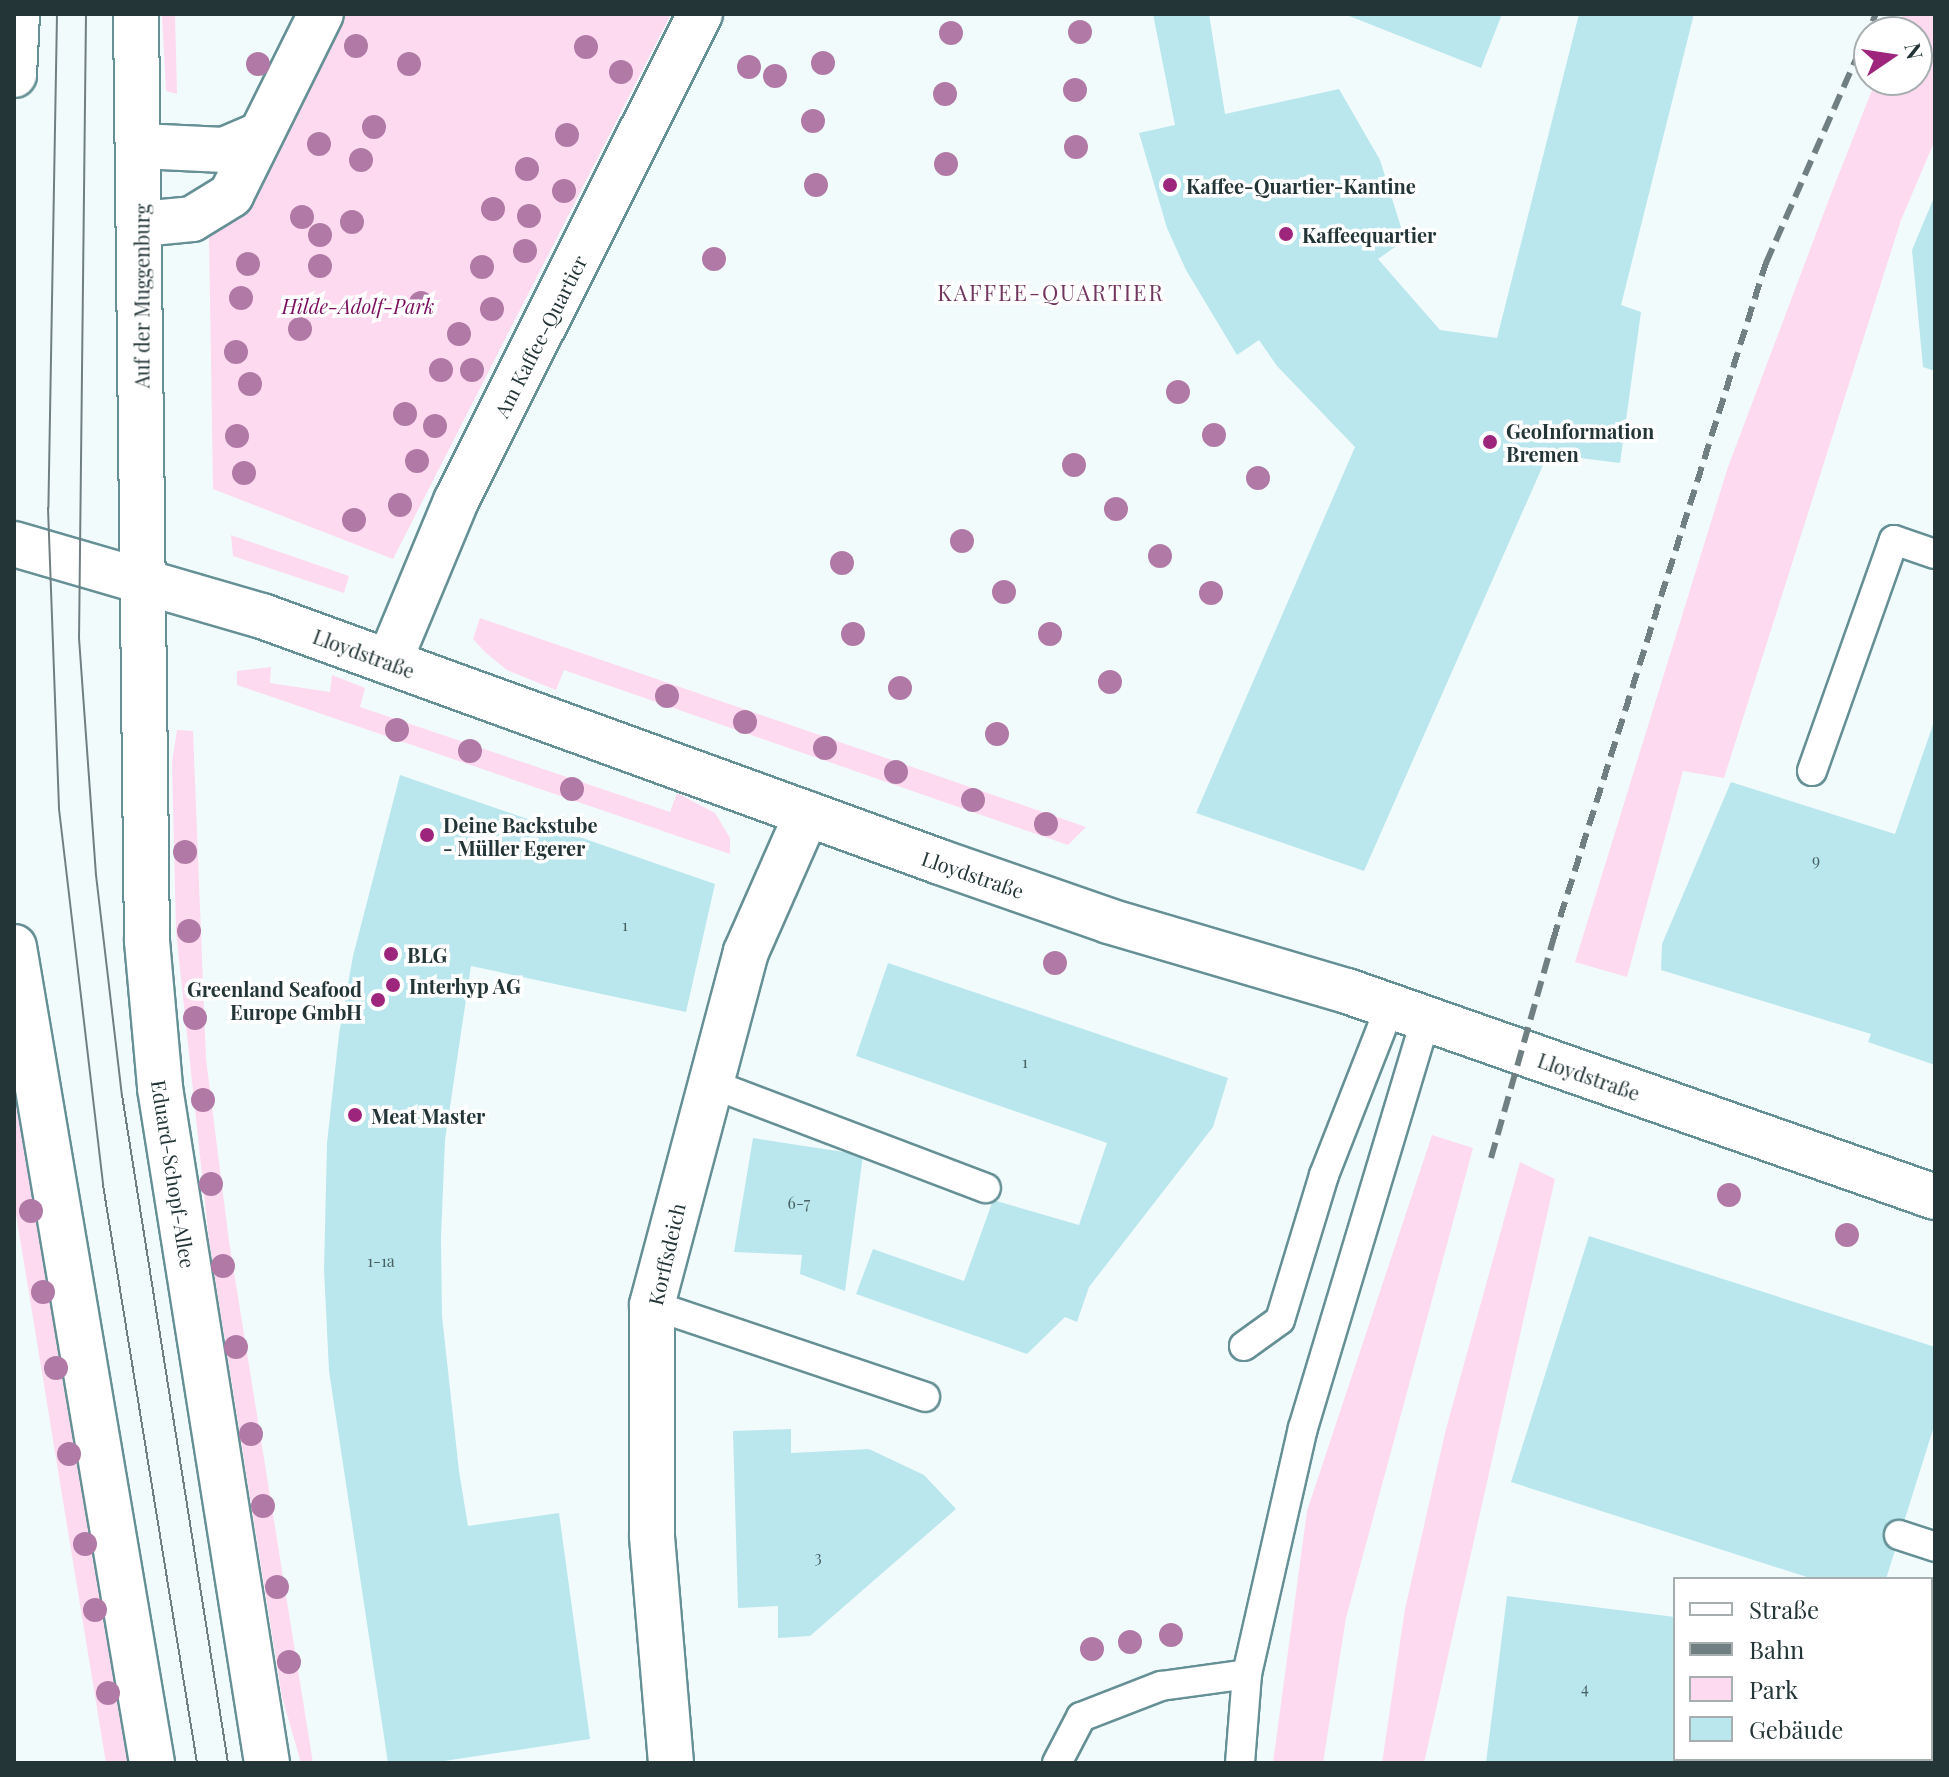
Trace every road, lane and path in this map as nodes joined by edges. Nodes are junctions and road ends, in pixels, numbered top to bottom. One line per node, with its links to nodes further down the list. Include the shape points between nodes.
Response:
1 (17, 14): 5 (street)
2 (136, 14): 7 (street, Auf der Muggenburg)
3 (321, 14): 6 (street)
4 (700, 14): 12 (street, Am Kaffee-Quartier, via 456,501)
5 (14, 75)
6 (261, 134): 7 (street, via 224,150); 8 (street, via 231,195 192,219)
7 (140, 146): 8 (street, Auf der Muggenburg)
8 (141, 224): 11 (street, Auf der Muggenburg)
9 (14, 544): 11 (street, Lloydstraße)
10 (1935, 554): 13 (lane, via 1894,540)
11 (141, 579): 12 (street, Lloydstraße); 27 (street, Eduard-Schopf-Allee, via 147,941 160,1088)
12 (389, 662): 14 (street, Lloydstraße)
13 (1812, 771)
14 (807, 814): 16 (street, Lloydstraße, via 1109,921); 17 (street, Korffsdeich, via 746,952)
15 (14, 947): 26 (street)
16 (1408, 1013): 19 (street, Lloydstraße); 21 (lane, via 1324,1175 1280,1320); 25 (lane)
17 (709, 1083): 18 (lane); 20 (street, Korffsdeich)
18 (986, 1188)
19 (1935, 1197)
20 (652, 1305): 22 (lane); 28 (street, Korffsdeich, via 652,1535)
21 (1244, 1346)
22 (925, 1397)
23 (1899, 1535): 24 (lane)
24 (1935, 1547)
25 (1247, 1674): 29 (lane, via 1161,1686 1081,1717); 30 (lane)
26 (152, 1763)
27 (267, 1763)
28 (671, 1763)
29 (1057, 1763)
30 (1240, 1763)

